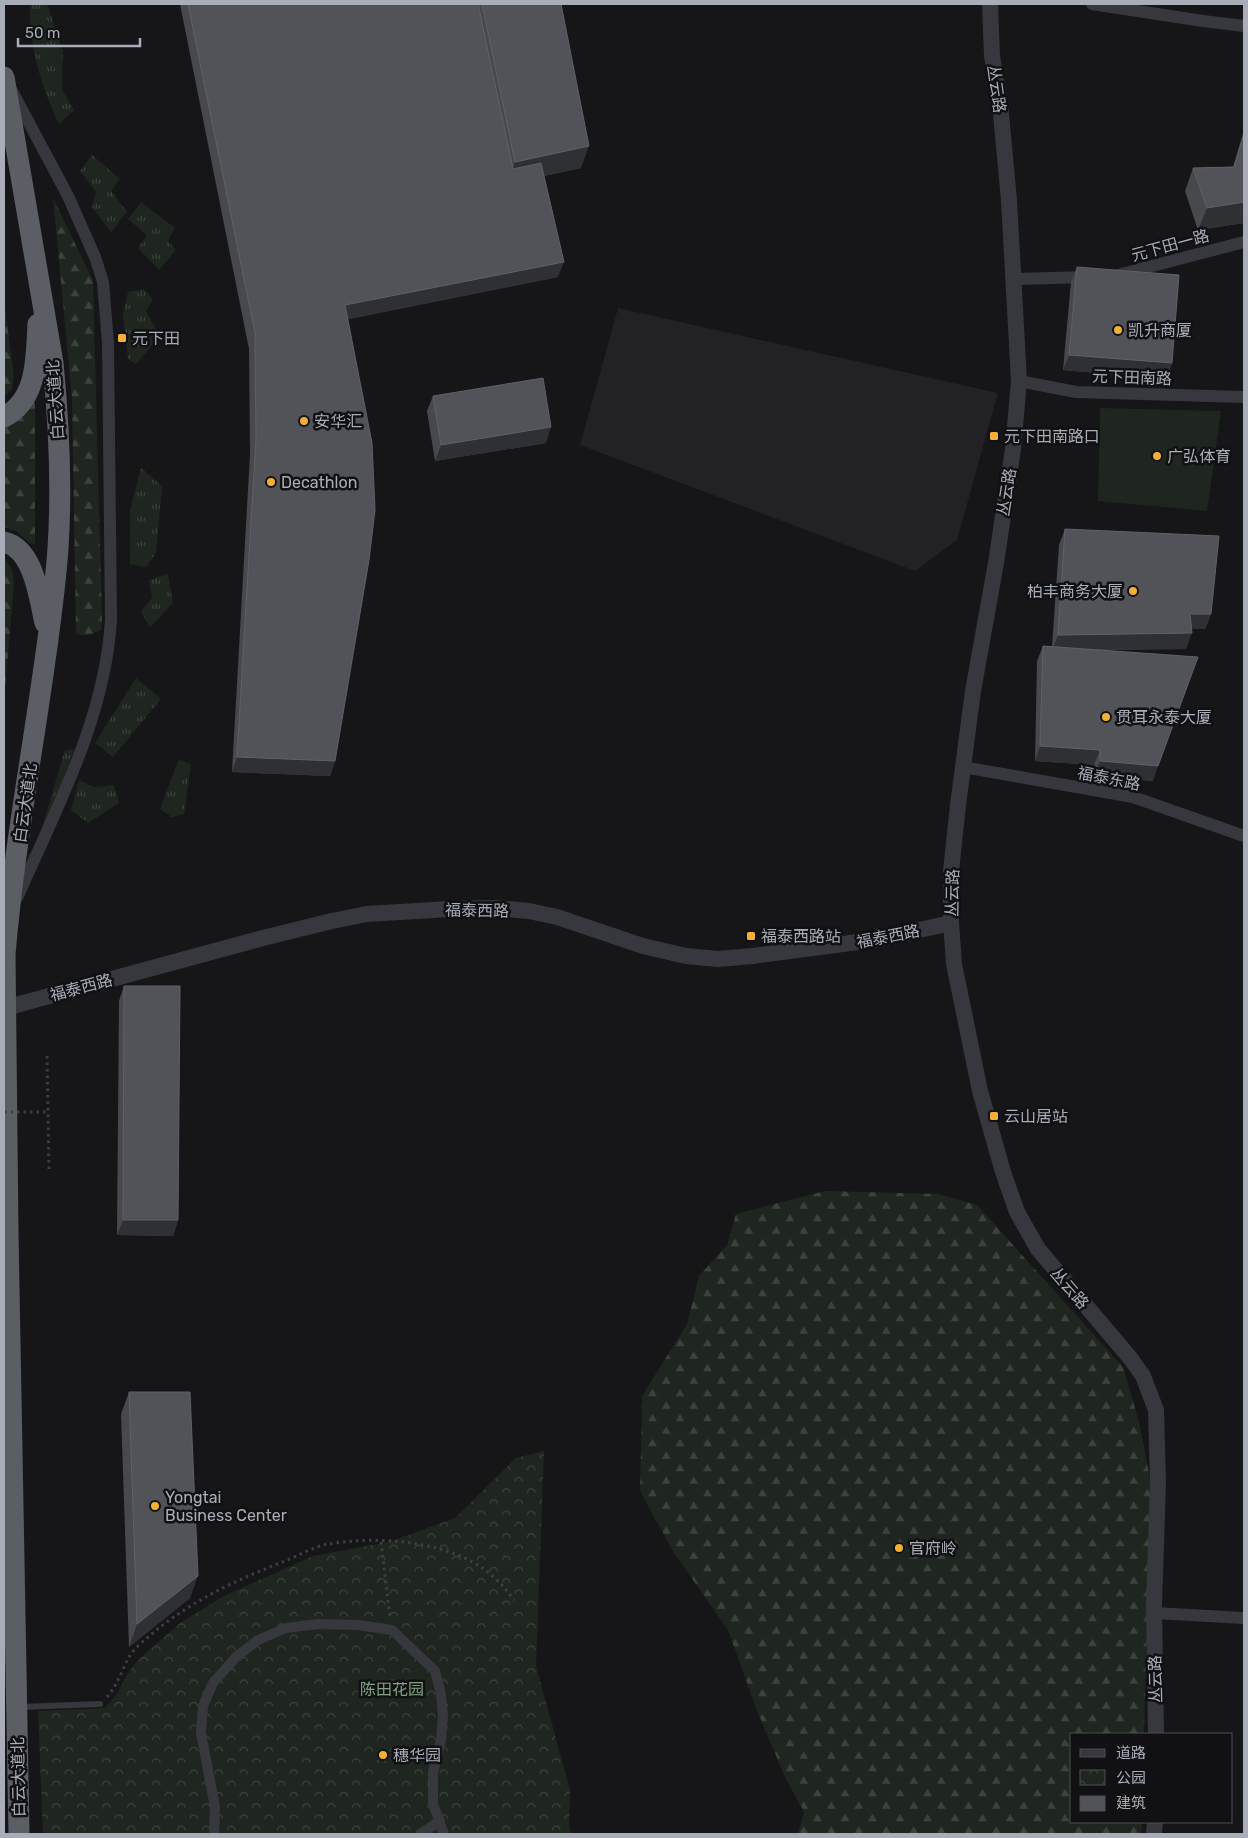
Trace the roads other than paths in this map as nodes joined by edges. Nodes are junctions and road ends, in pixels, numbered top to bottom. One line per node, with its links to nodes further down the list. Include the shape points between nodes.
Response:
1 (990, 4): 6 (street, 丛云路, via 992,56 1009,200)
2 (1092, 4): 3 (street)
3 (1244, 26)
4 (4, 77): 7 (highway, 白云大道北); 15 (street, via 68,196 103,282 108,343 111,620 105,672 77,762)
5 (1244, 242): 6 (street, 元下田一路, via 1112,277)
6 (1013, 279): 8 (street, 丛云路)
7 (40, 281): 10 (highway, via 33,378 23,401); 12 (highway, 白云大道北, via 54,363 57,429 58,548)
8 (1019, 382): 9 (street, 元下田南路, via 1076,392); 13 (street, 丛云路, via 1013,449)
9 (1244, 397)
10 (4, 417)
11 (4, 542): 12 (highway, via 20,550 33,576)
12 (48, 638): 15 (highway, 白云大道北)
13 (962, 768): 14 (street, 福泰东路, via 1133,797); 16 (street, 丛云路, via 952,871)
14 (1244, 836)
15 (8, 918): 17 (highway, 白云大道北)
16 (951, 923): 17 (street, 福泰西路, via 873,940 718,959 686,956 643,946 529,911 495,908 367,914 263,938); 18 (street, 丛云路, via 956,972 980,1091 1017,1212 1038,1249 1132,1359 1143,1376 1156,1410 1158,1483)
17 (5, 1008): 21 (highway, 白云大道北)
18 (1154, 1613): 19 (street); 22 (street, 丛云路)
19 (1244, 1618)
20 (100, 1704): 21 (lane)
21 (17, 1707): 24 (highway, 白云大道北)
22 (1156, 1733)
23 (440, 1822): 25 (street, via 434,1804 433,1772 443,1716 435,1671 392,1630 358,1624 318,1624 286,1628 258,1640 236,1657 214,1683 203,1706 201,1733 215,1807); 26 (street); 27 (street)
24 (19, 1834)
25 (214, 1834)
26 (420, 1834)
27 (444, 1834)

